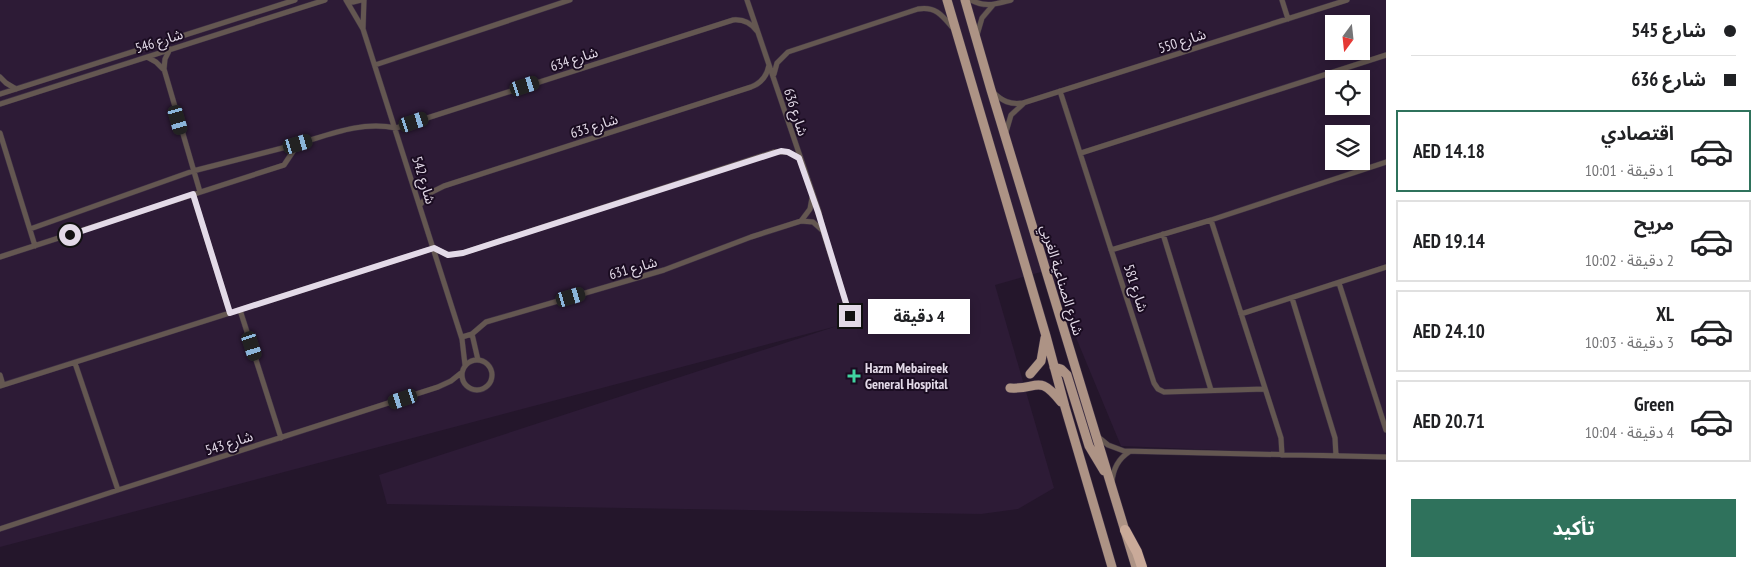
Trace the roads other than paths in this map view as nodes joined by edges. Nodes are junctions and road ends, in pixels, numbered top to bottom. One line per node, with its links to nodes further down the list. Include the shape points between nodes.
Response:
1 (295, 0): 27 (street, شارع 546)
2 (324, 0): 19 (street, شارع 546)
3 (346, 0): 4 (street); 15 (street, شارع 542)
4 (363, 0): 15 (street, شارع 542)
5 (570, 0): 22 (street)
6 (747, 0): 16 (street, شارع 636)
7 (947, 0): 17 (main road)
8 (965, 0): 18 (main road, شارع الصناعية الغربي)
9 (971, 0): 13 (street)
10 (1011, 0): 13 (street)
11 (1282, 0): 14 (street)
12 (1347, 0): 14 (street, شارع 550)
13 (993, 5): 18 (street, via 978,25)
14 (1288, 19): 29 (street, شارع 550)
15 (363, 29): 22 (street, شارع 542)
16 (758, 31): 23 (street, شارع 636); 34 (street, شارع 634, via 744,21 728,21)
17 (956, 32): 26 (street, via 938,11 918,9 788,52 777,63); 63 (main road)
18 (976, 42): 28 (main road, شارع الصناعية الغربي)
19 (170, 49): 21 (street, شارع 546); 24 (street)
20 (1386, 54): 38 (street)
21 (147, 57): 24 (street); 31 (street, شارع 546)
22 (375, 65): 34 (street, شارع 542)
23 (769, 65): 26 (street, شارع 636); 45 (street, شارع 633, via 762,81 751,87 444,186 430,193)
24 (164, 69): 41 (street)
25 (0, 77): 27 (street)
26 (773, 77): 39 (street, شارع 636)
27 (17, 89): 30 (street, شارع 546)
28 (990, 90): 32 (street, شارع 550, via 1009,103); 36 (main road, شارع الصناعية الغربي)
29 (1060, 92): 32 (street, شارع 550); 38 (street, شارع 581)
30 (0, 94)
31 (3, 103): 33 (street)
32 (1023, 103): 36 (street, via 1011,115)
33 (0, 111)
34 (396, 128): 37 (street, via 358,126); 45 (street, شارع 542)
35 (0, 133): 48 (street)
36 (1005, 139): 67 (main road, شارع الصناعية الغربي)
37 (298, 144): 41 (street); 42 (street, via 284,165)
38 (1080, 153): 53 (street, شارع 581)
39 (799, 158): 44 (street, شارع 636); 52 (street, via 788,152 774,152 463,253 448,255)
40 (1386, 162): 46 (street)
41 (193, 171): 42 (street); 48 (street)
42 (200, 192): 43 (street)
43 (193, 194): 51 (street); 59 (street)
44 (811, 194): 47 (street, via 810,209); 49 (street, شارع 636)
45 (420, 205): 52 (street, شارع 542)
46 (1211, 220): 50 (street); 60 (street)
47 (801, 221): 49 (street, via 814,222); 62 (street, شارع 631, via 664,270 486,322)
48 (30, 228): 51 (street)
49 (823, 230): 61 (street, شارع 636)
50 (1163, 234): 53 (street); 76 (street)
51 (35, 246): 54 (street)
52 (434, 248): 58 (street); 64 (street, شارع 542)
53 (1111, 250): 76 (street, شارع 581, via 1158,389 1164,392)
54 (0, 257)
55 (1386, 267): 56 (street)
56 (1339, 283): 57 (street); 78 (street)
57 (1292, 298): 60 (street); 83 (street, via 1335,438)
58 (240, 310): 59 (street); 80 (street)
59 (230, 313): 66 (street)
60 (1241, 314): 75 (street)
61 (850, 316)
62 (472, 334): 64 (street); 65 (street)
63 (1046, 336): 69 (main road); 71 (main road, via 1040,361)
64 (462, 337): 68 (street, شارع 542)
65 (478, 360): 68 (street); 70 (street, via 488,365 492,372 486,388 477,391 468,388)
66 (75, 363): 73 (street); 86 (street)
67 (1074, 364): 69 (main road); 79 (main road, شارع الصناعية الغربي)
68 (465, 365): 70 (street)
69 (1058, 370): 77 (main road); 85 (main road, via 1067,375 1089,446)
70 (462, 373): 80 (street, شارع 543, via 438,387)
71 (1030, 374)
72 (0, 376): 73 (street)
73 (2, 386)
74 (1010, 388): 77 (main road, via 1042,385)
75 (1265, 389): 76 (street, شارع 581); 82 (street, via 1281,438)
76 (1210, 390)
77 (1065, 406): 90 (main road)
78 (1386, 430)
79 (1094, 432): 81 (street, via 1113,448); 85 (main road, شارع الصناعية الغربي)
80 (281, 438): 86 (street, شارع 543)
81 (1130, 451): 82 (street); 87 (street, via 1115,466)
82 (1282, 455): 83 (street)
83 (1336, 456): 84 (street)
84 (1386, 457)
85 (1108, 477): 87 (main road, شارع الصناعية الغربي)
86 (118, 490): 88 (street, شارع 543)
87 (1112, 490): 89 (main road, شارع الصناعية الغربي)
88 (0, 529)
89 (1125, 530): 91 (main road, شارع الصناعية الغربي); 92 (highway)
90 (1112, 567)
91 (1136, 567)
92 (1142, 567)

